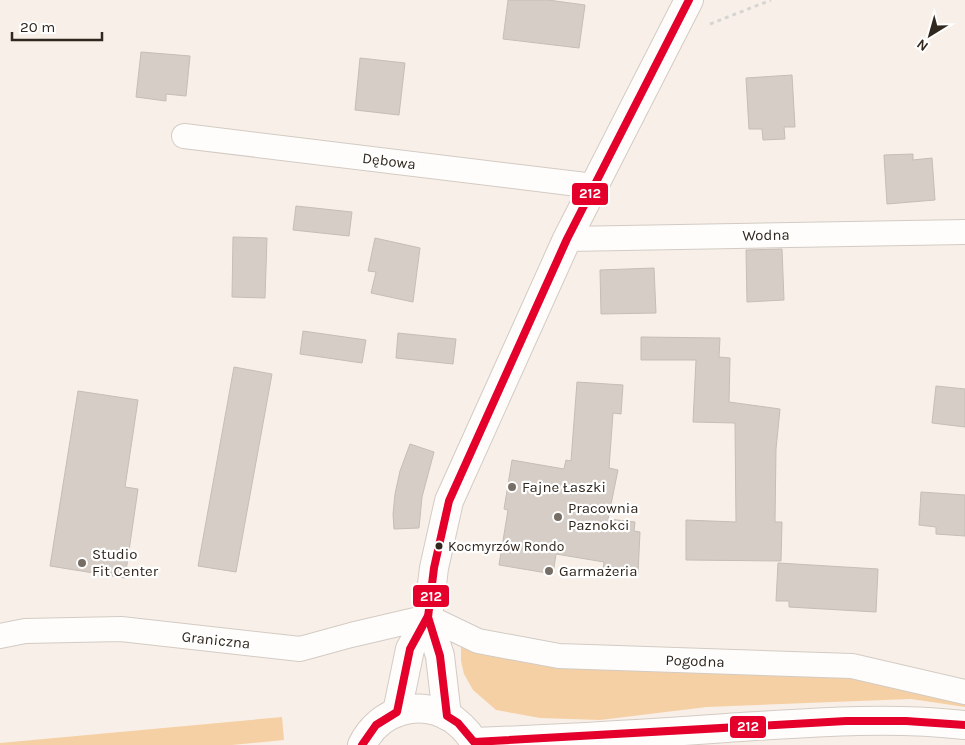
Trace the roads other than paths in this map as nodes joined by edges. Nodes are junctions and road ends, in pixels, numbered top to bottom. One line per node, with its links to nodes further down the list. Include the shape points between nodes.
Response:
1 (689, 0): 3 (street)
2 (184, 136): 3 (street, Dębowa)
3 (594, 186): 5 (street)
4 (965, 232): 5 (street, Wodna)
5 (567, 239): 6 (street, via 449,501 434,568)
6 (428, 617): 7 (street, Graniczna, via 300,649 122,629 25,632); 8 (street, Pogodna, via 478,641 559,656 852,666); 9 (street, via 410,649); 10 (street, via 440,656)
7 (0, 636)
8 (965, 692)
9 (397, 712): 10 (street, via 422,709); 13 (street, via 376,725)
10 (447, 716): 12 (street, via 458,723)
11 (965, 726): 12 (street, via 938,722 826,722)
12 (474, 743)
13 (362, 745)

